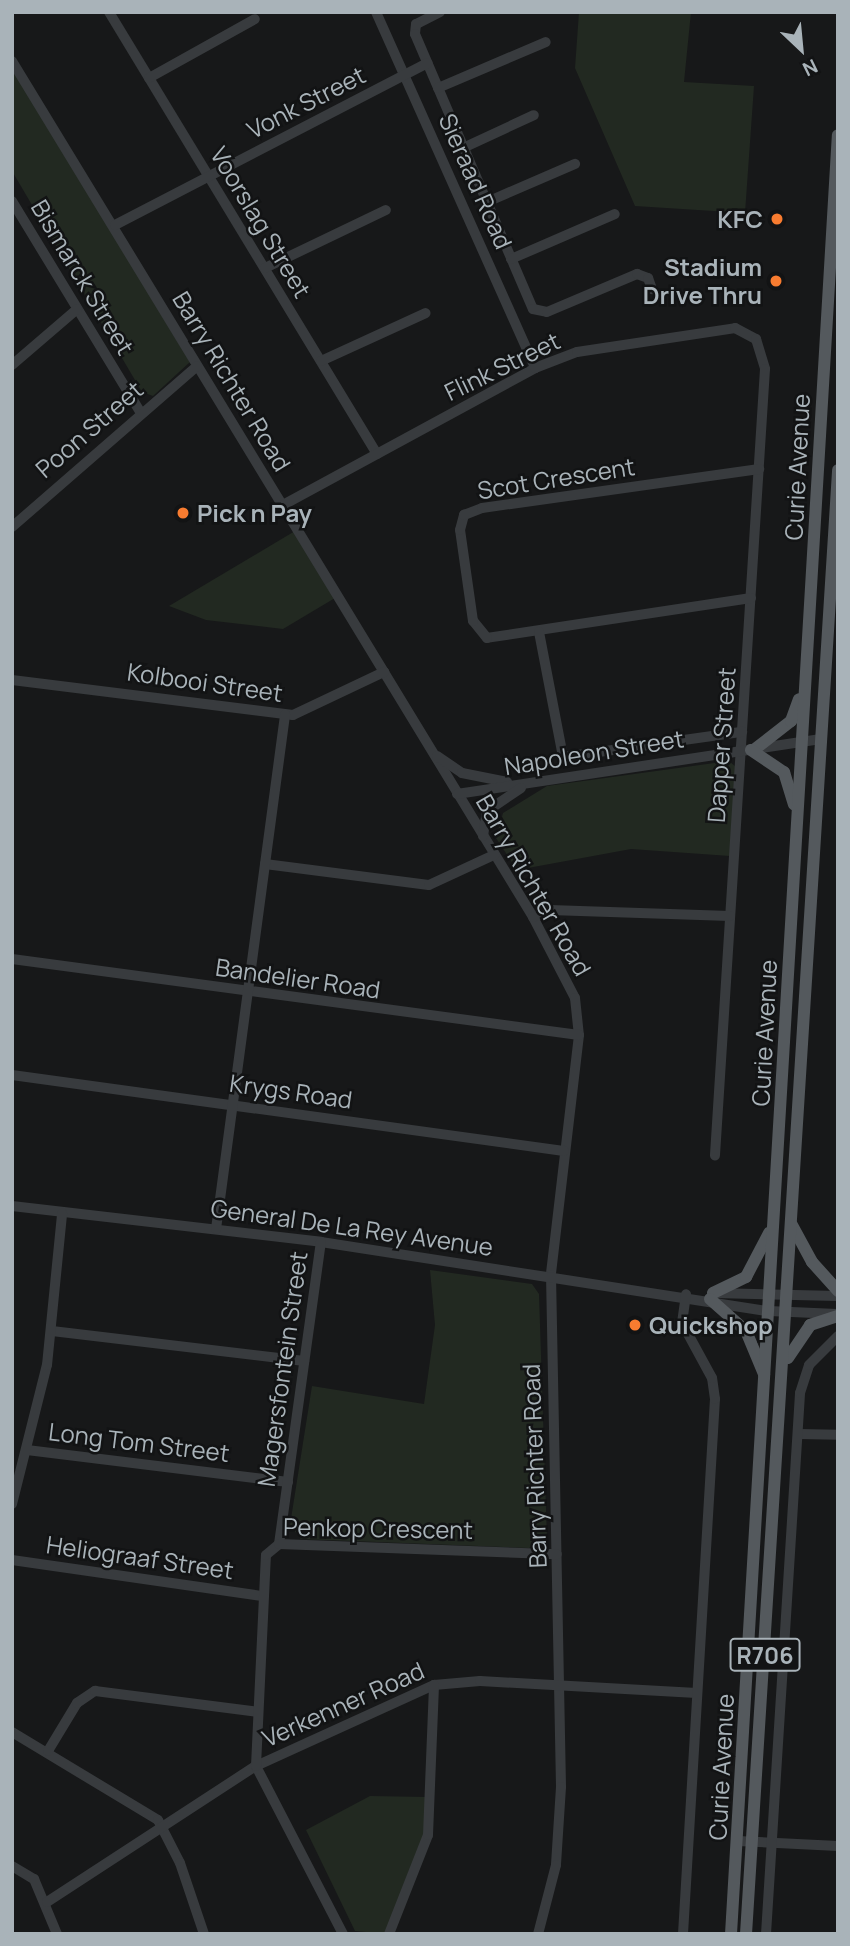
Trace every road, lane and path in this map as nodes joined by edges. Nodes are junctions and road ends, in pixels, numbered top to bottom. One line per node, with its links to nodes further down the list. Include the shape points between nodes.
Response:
1 (109, 12): 9 (street, Voorslag Street)
2 (376, 12): 8 (street, Sieraad Road)
3 (440, 12): 7 (street, via 414,28)
4 (255, 19): 9 (street)
5 (546, 43): 10 (street)
6 (12, 61): 20 (street, Barry Richter Road)
7 (427, 63): 8 (street, Vonk Street); 10 (street)
8 (405, 74): 15 (street, Vonk Street); 30 (street, Sieraad Road)
9 (149, 78): 15 (street, Voorslag Street)
10 (438, 88): 13 (street)
11 (534, 115): 13 (street)
12 (838, 135): 39 (main road, Curie Avenue / R706)
13 (464, 148): 16 (street)
14 (575, 164): 16 (street)
15 (209, 176): 20 (street, Vonk Street); 22 (street, Voorslag Street)
16 (487, 202): 21 (street)
17 (14, 208): 24 (street, Bismarck Street)
18 (386, 210): 22 (street)
19 (615, 214): 21 (street)
20 (115, 225): 29 (street, Barry Richter Road)
21 (511, 259): 23 (street, via 539,313 637,274 648,278)
22 (265, 268): 27 (street, Voorslag Street)
23 (652, 289)
24 (77, 309): 28 (street); 31 (street, Bismarck Street)
25 (426, 313): 27 (street)
26 (756, 339): 30 (street, Flink Street, via 735,328 577,352); 33 (street, Dapper Street, via 765,369)
27 (321, 361): 32 (street, Voorslag Street)
28 (12, 365)
29 (197, 366): 31 (street, Poon Street); 35 (street, Barry Richter Road)
30 (536, 368): 32 (street, Flink Street)
31 (139, 411): 36 (street, Poon Street)
32 (377, 454): 35 (street, Flink Street)
33 (759, 469): 37 (street, Dapper Street); 38 (street, Scot Crescent, via 464,515 460,530 476,629 487,638)
34 (838, 470): 44 (main road, Curie Avenue / R706)
35 (283, 505): 40 (street, Barry Richter Road)
36 (12, 527)
37 (751, 598): 38 (street, Scot Crescent); 43 (street, Dapper Street)
38 (539, 632): 43 (street, Napoleon Street, via 556,744 567,758)
39 (807, 652): 45 (main road, Curie Avenue / R706); 46 (main road, via 791,721)
40 (384, 672): 42 (street, Kolbooi Street); 47 (street, Barry Richter Road)
41 (12, 680): 42 (street, Kolbooi Street)
42 (285, 715): 54 (street)
43 (743, 732): 46 (street, Dapper Street)
44 (821, 739): 45 (street, Napoleon Street); 67 (main road, Curie Avenue / R706)
45 (802, 741): 46 (street, Napoleon Street); 52 (main road, Curie Avenue / R706)
46 (749, 750): 48 (street, Napoleon Street); 52 (main road, via 773,761 788,780); 55 (street, Dapper Street)
47 (432, 751): 49 (street, via 475,778); 50 (street, Barry Richter Road)
48 (541, 781): 49 (street, Napoleon Street); 51 (street, via 492,805)
49 (523, 784): 50 (street, Napoleon Street)
50 (457, 794): 51 (street, Barry Richter Road)
51 (483, 836): 53 (street, Barry Richter Road)
52 (796, 840): 65 (main road, Curie Avenue / R706)
53 (494, 855): 54 (street, via 429,885); 56 (street, Barry Richter Road)
54 (265, 864): 58 (street)
55 (730, 916): 56 (street, via 550,910); 63 (street, Dapper Street)
56 (533, 917): 59 (street, Barry Richter Road, via 572,988)
57 (12, 960): 58 (street, Bandelier Road)
58 (248, 993): 59 (street, Bandelier Road); 61 (street)
59 (579, 1035): 62 (street, Barry Richter Road)
60 (12, 1075): 61 (street, Krygs Road)
61 (233, 1104): 62 (street, Krygs Road); 68 (street)
62 (564, 1151): 70 (street, Barry Richter Road)
63 (715, 1155)
64 (12, 1206): 66 (street, General De La Rey Avenue)
65 (775, 1212): 71 (main road, Curie Avenue / R706); 75 (main road, via 754,1268)
66 (62, 1214): 68 (street, General De La Rey Avenue); 79 (street)
67 (791, 1221): 72 (main road, Curie Avenue / R706); 74 (main road, via 812,1262)
68 (216, 1229): 69 (street, General De La Rey Avenue)
69 (321, 1242): 70 (street, General De La Rey Avenue); 81 (street, Magersfontein Street)
70 (551, 1275): 73 (street, General De La Rey Avenue); 90 (street, Barry Richter Road)
71 (771, 1292): 72 (street, General De La Rey Avenue); 75 (street, General De La Rey Avenue); 76 (main road, Curie Avenue / R706)
72 (787, 1293): 74 (street, General De La Rey Avenue); 77 (main road, Curie Avenue / R706)
73 (686, 1294): 75 (street, General De La Rey Avenue); 95 (street, Curie Avenue, via 682,1323 715,1387)
74 (838, 1294)
75 (711, 1296): 76 (street, General De La Rey Avenue); 83 (main road, via 746,1331)
76 (769, 1311): 77 (street, General De La Rey Avenue); 83 (main road, Curie Avenue / R706)
77 (786, 1312): 78 (street, General De La Rey Avenue); 82 (main road, Curie Avenue / R706)
78 (838, 1315): 82 (main road, via 799,1335)
79 (52, 1331): 81 (street); 86 (street)
80 (838, 1336): 84 (street, via 804,1373)
81 (304, 1361): 87 (street, Magersfontein Street)
82 (783, 1377): 102 (main road, Curie Avenue / R706)
83 (766, 1378): 101 (main road, Curie Avenue / R706)
84 (799, 1434): 85 (street); 103 (street)
85 (838, 1435)
86 (27, 1450): 87 (street, Long Tom Street); 88 (street)
87 (288, 1482): 89 (street, Magersfontein Street)
88 (12, 1503)
89 (279, 1544): 90 (street, Penkop Crescent); 92 (street, Penkop Crescent, via 265,1555)
90 (557, 1554): 94 (street, Barry Richter Road)
91 (12, 1560): 92 (street, Heliograaf Street)
92 (262, 1596): 96 (street, Penkop Crescent)
93 (434, 1685): 94 (street, Verkenner Road, via 480,1681); 99 (street, Verkenner Road); 110 (street, via 428,1835)
94 (561, 1689): 95 (street, Verkenner Road); 111 (street, Barry Richter Road, via 556,1865)
95 (697, 1693): 112 (street, Curie Avenue)
96 (258, 1712): 98 (street, via 95,1692 77,1703); 99 (street, Penkop Crescent)
97 (12, 1732): 98 (street)
98 (48, 1751): 100 (street)
99 (256, 1766): 100 (street, Verkenner Road); 109 (street, Penkop Crescent)
100 (162, 1825): 106 (street, Verkenner Road); 108 (street)
101 (738, 1841): 102 (street); 113 (main road, Curie Avenue / R706)
102 (753, 1842): 103 (street); 114 (main road, Curie Avenue / R706)
103 (770, 1843): 104 (street); 115 (street)
104 (838, 1846)
105 (12, 1866): 106 (street, via 32,1874)
106 (47, 1902): 107 (street)
107 (57, 1934)
108 (204, 1934)
109 (343, 1934)
110 (389, 1934)
111 (538, 1934)
112 (683, 1934)
113 (731, 1934)
114 (746, 1934)
115 (766, 1934)

